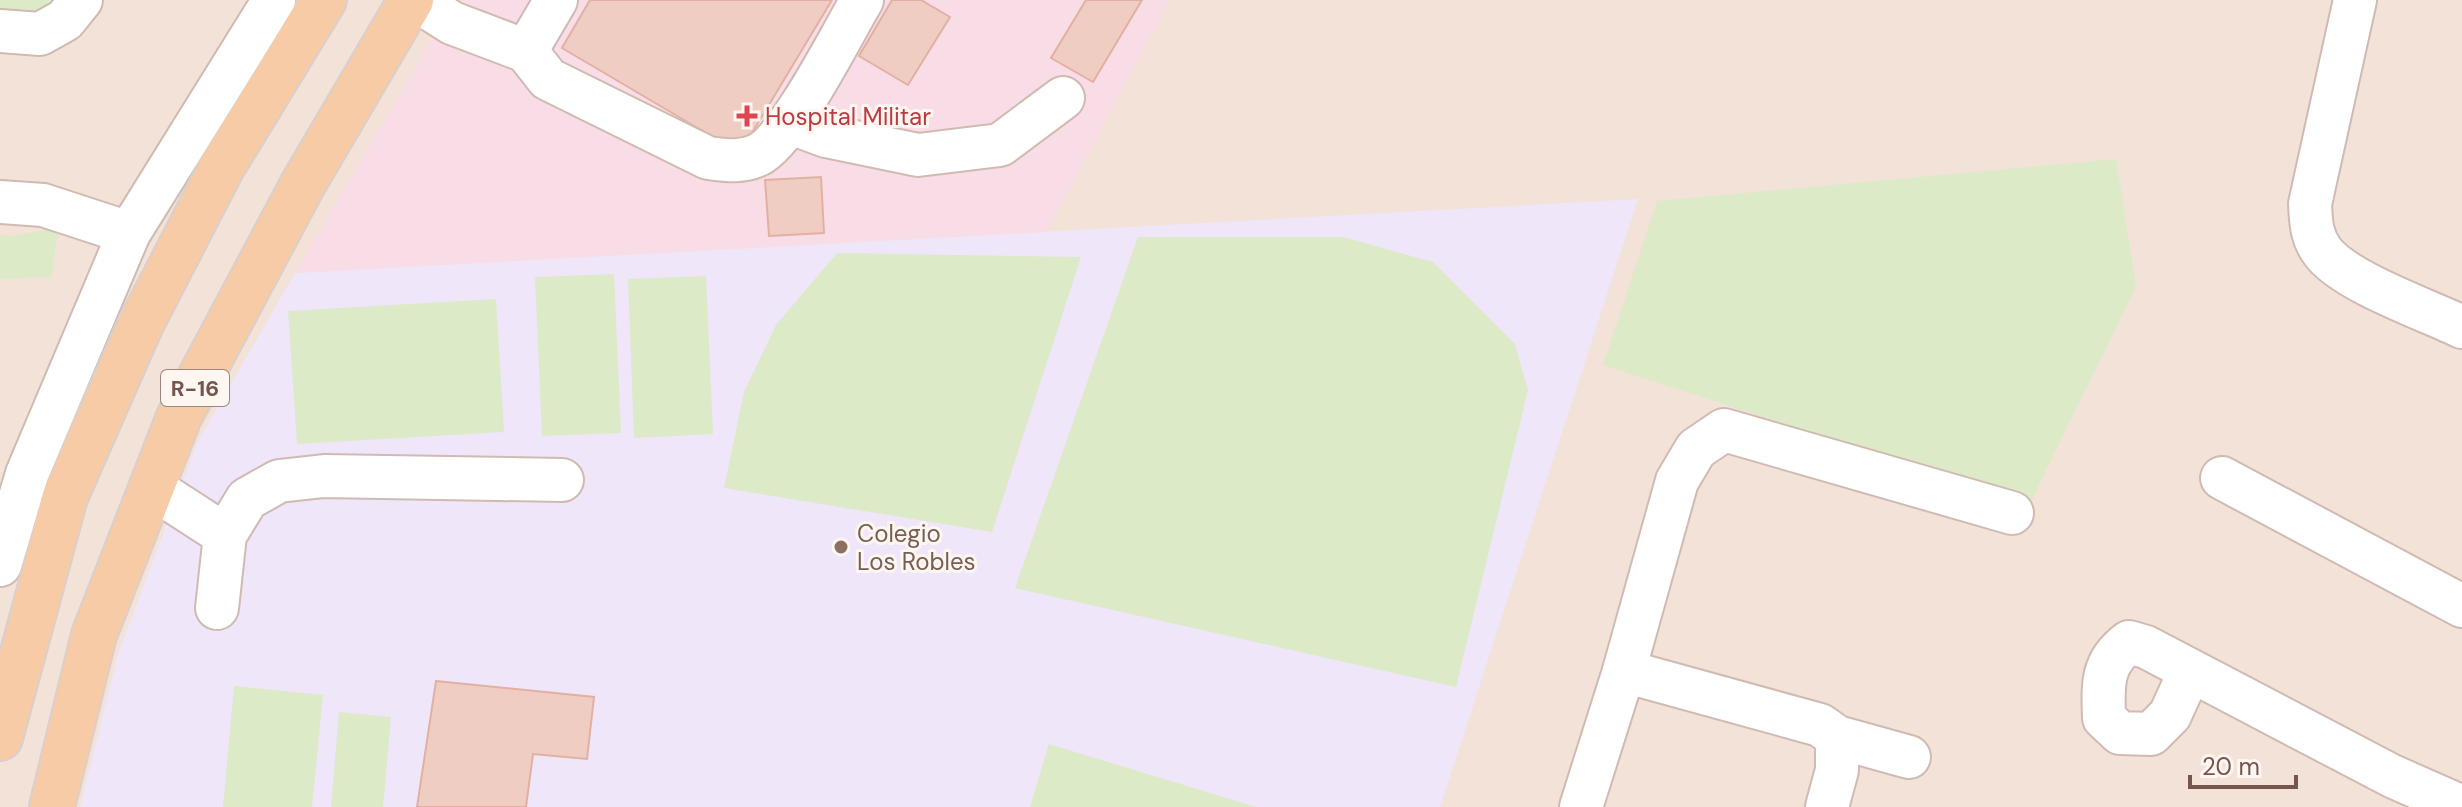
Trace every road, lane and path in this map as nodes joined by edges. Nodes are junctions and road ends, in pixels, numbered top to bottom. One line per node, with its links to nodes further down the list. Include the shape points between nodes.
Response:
1 (81, 0): 8 (street, via 65,20 40,34)
2 (274, 0): 13 (street)
3 (324, 0): 27 (main road, via 222,167 141,324 71,483)
4 (414, 0): 9 (street, via 452,23); 18 (main road, R-16, via 295,198 179,417)
5 (556, 0): 9 (street)
6 (862, 0): 11 (street)
7 (2355, 0): 14 (street, via 2310,204 2312,231 2322,252 2349,274)
8 (0, 31)
9 (526, 51): 11 (street, via 548,79 708,158 735,161 760,155)
10 (1063, 98): 11 (street, via 1000,145 918,155 826,136)
11 (791, 123)
12 (0, 202): 13 (street, via 43,205)
13 (129, 233): 15 (street)
14 (2462, 327)
15 (14, 473): 21 (street)
16 (2222, 478): 22 (street)
17 (562, 480): 20 (street, via 324,476 279,481 247,499)
18 (151, 487): 20 (street); 30 (main road, R-16, via 94,635)
19 (2012, 513): 24 (street, via 1724,430 1696,449 1677,481)
20 (225, 535): 23 (street)
21 (0, 565)
22 (2462, 606)
23 (217, 608)
24 (1624, 671): 26 (street, via 1820,725); 31 (street)
25 (2190, 671): 29 (street, via 2392,776)
26 (1837, 737): 28 (street); 32 (street, via 1837,770)
27 (0, 738)
28 (1909, 757)
29 (2456, 796)
30 (52, 807)
31 (1581, 807)
32 (1827, 807)

